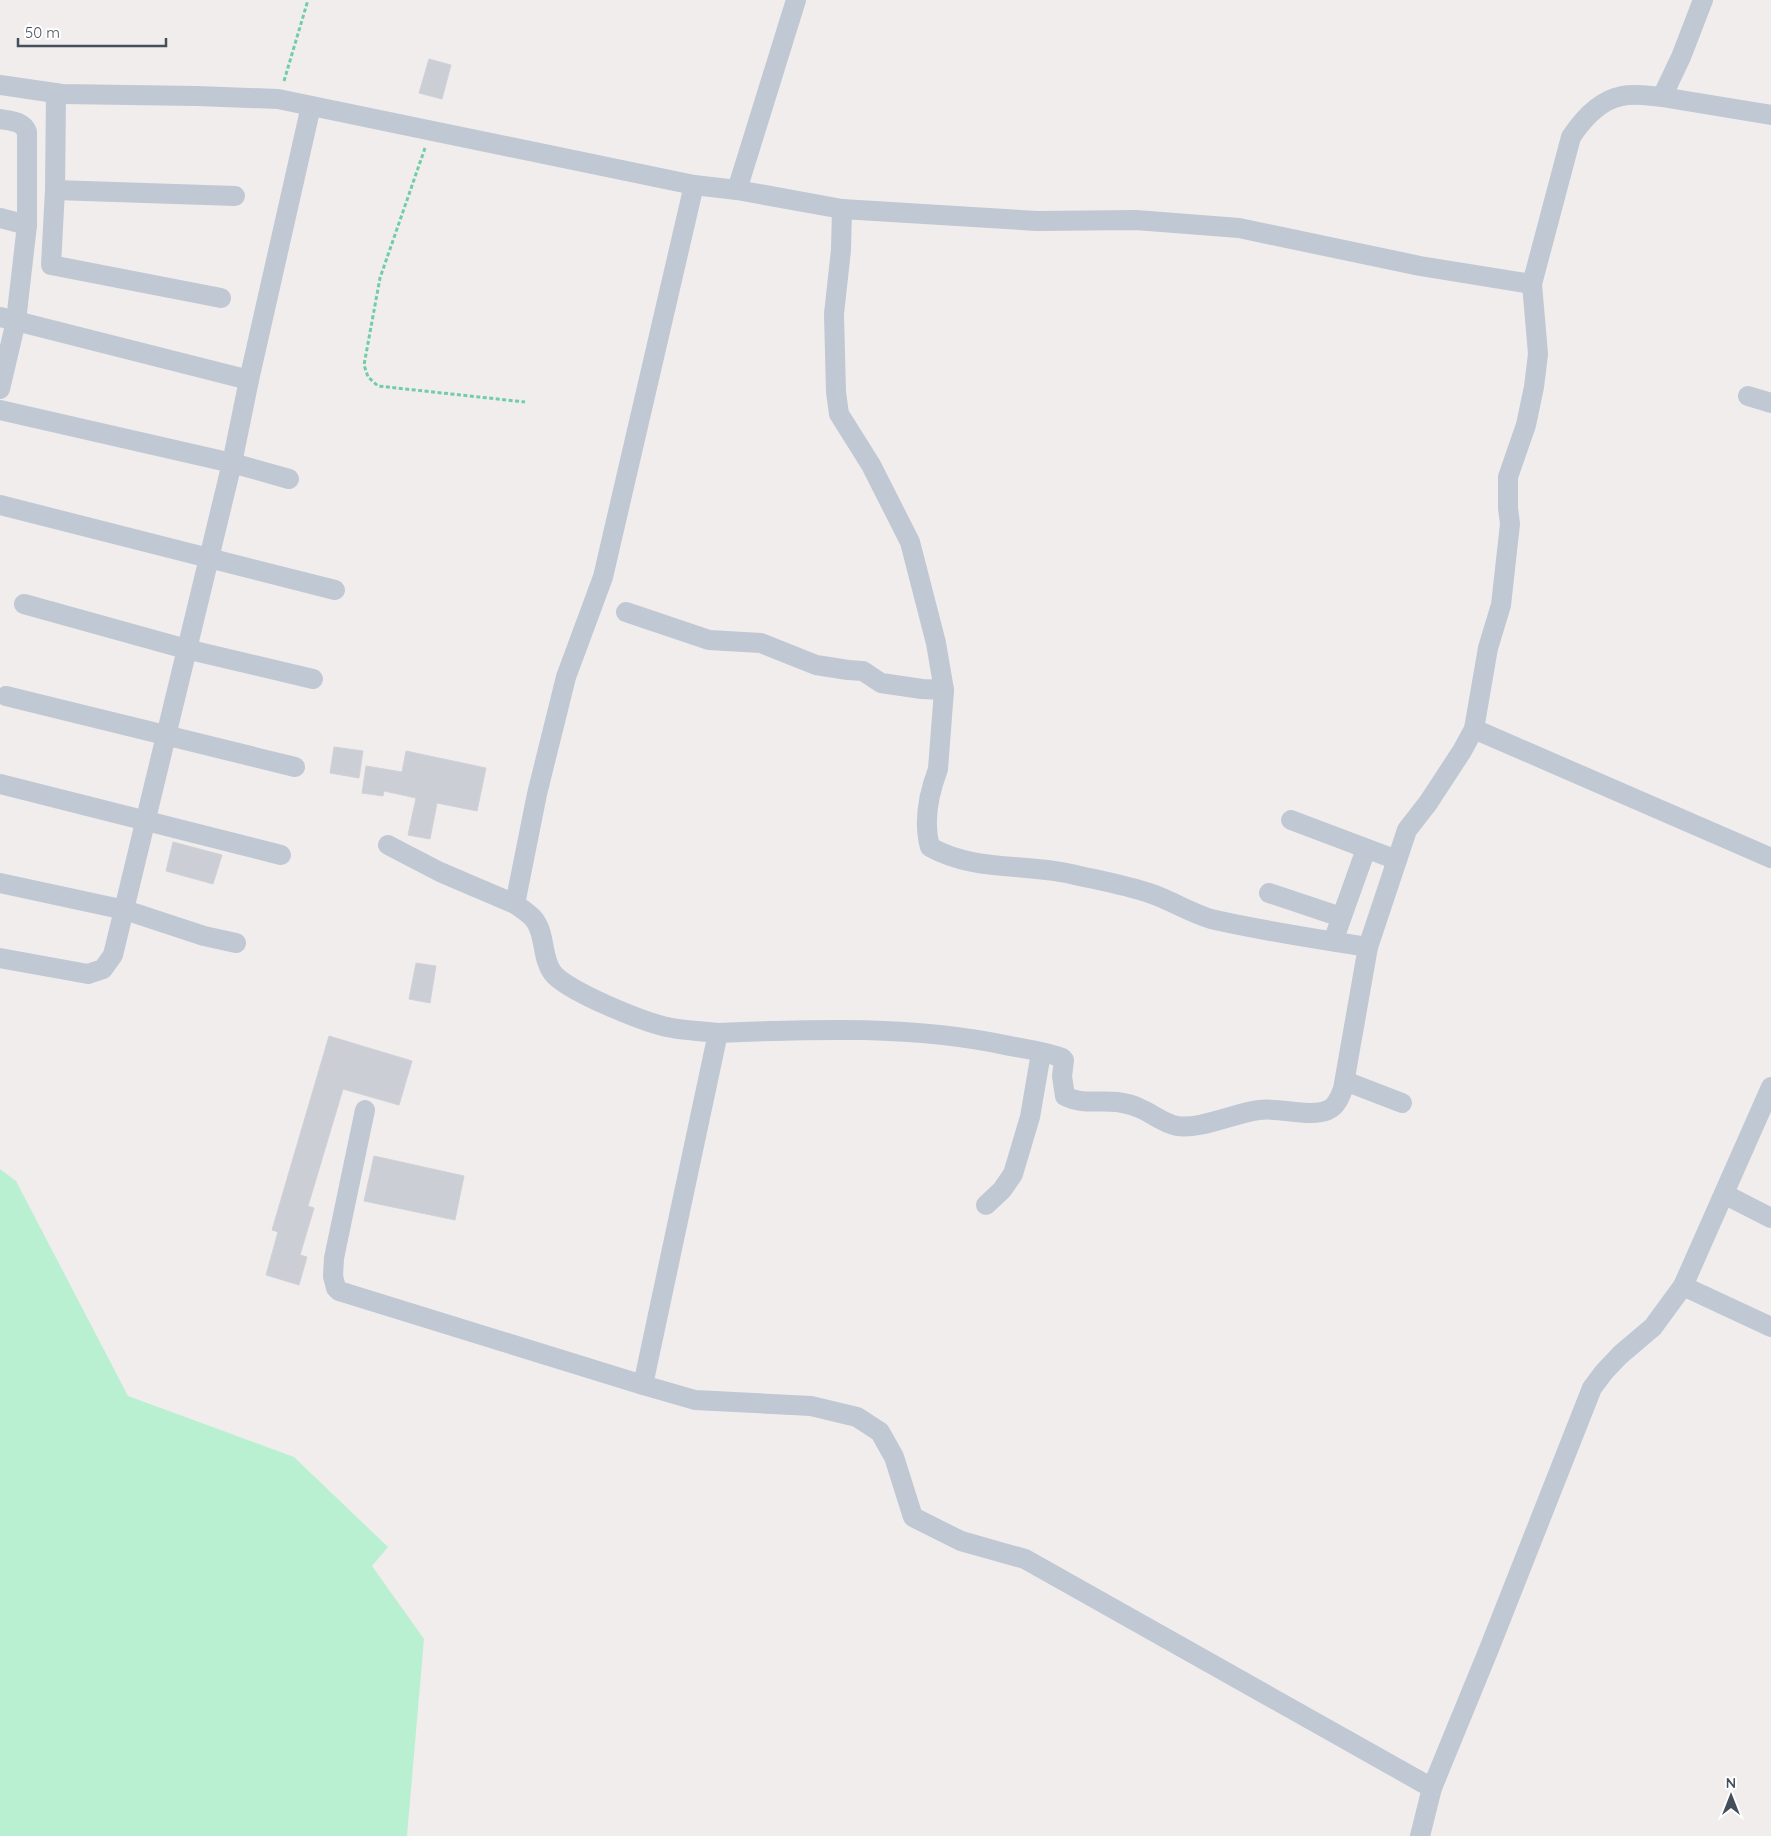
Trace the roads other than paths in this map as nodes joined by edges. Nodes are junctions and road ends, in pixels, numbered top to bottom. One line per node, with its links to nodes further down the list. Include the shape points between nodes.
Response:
1 (796, 0): 11 (street)
2 (1704, 0): 5 (street)
3 (0, 85): 4 (street)
4 (56, 93): 6 (street, via 278,99); 10 (street)
5 (1662, 97): 7 (street); 16 (street, via 1623,95 1592,112 1579,125 1571,137)
6 (312, 106): 9 (street); 19 (street)
7 (1771, 115)
8 (0, 119): 15 (street, via 21,123 27,132)
9 (694, 185): 11 (street); 48 (street, via 603,577 566,677 537,794)
10 (55, 190): 12 (street); 17 (street, via 51,265)
11 (737, 190): 13 (street)
12 (235, 196)
13 (842, 208): 16 (street, via 1038,221 1136,220 1239,228 1420,266); 33 (street, via 834,314 839,414 910,542 936,643)
14 (0, 218): 15 (street)
15 (27, 225): 18 (street)
16 (1532, 284): 35 (street, via 1538,354 1534,388 1526,425 1508,477 1510,524 1501,605 1488,648)
17 (221, 298)
18 (8, 319): 19 (street); 20 (street)
19 (249, 380): 24 (street)
20 (0, 389)
21 (1748, 396): 22 (street)
22 (1771, 403)
23 (0, 410): 24 (street)
24 (232, 463): 25 (street); 27 (street)
25 (289, 479)
26 (0, 505): 27 (street)
27 (210, 559): 28 (street); 31 (street)
28 (335, 590)
29 (24, 604): 31 (street)
30 (626, 612): 33 (street, via 709,640 761,644 816,665 863,671 881,683)
31 (186, 649): 32 (street); 36 (street)
32 (313, 679)
33 (944, 690): 51 (street, via 938,769 928,807 926,834 930,848 954,859 980,865 1062,872 1098,880 1151,894 1209,918)
34 (6, 696): 36 (street)
35 (1474, 729): 44 (street); 45 (street, via 1408,830)
36 (167, 735): 37 (street); 40 (street)
37 (295, 767)
38 (0, 784): 40 (street)
39 (1291, 820): 42 (street)
40 (146, 821): 43 (street); 49 (street)
41 (388, 845): 48 (street, via 440,872)
42 (1366, 849): 45 (street); 47 (street, via 1338,925)
43 (281, 855)
44 (1771, 858)
45 (1397, 860): 51 (street)
46 (0, 883): 49 (street)
47 (1269, 893)
48 (516, 904): 53 (street, via 534,919 542,934 549,967 561,982 644,1020 671,1028)
49 (125, 910): 50 (street); 52 (street, via 113,955 103,969 88,974)
50 (236, 943)
51 (1368, 947): 55 (street)
52 (0, 958)
53 (718, 1033): 54 (street, via 893,1030 994,1042); 64 (street)
54 (1041, 1053): 55 (street, via 1064,1060 1065,1096 1081,1102 1117,1102 1140,1108 1178,1126 1201,1124 1257,1110 1320,1113 1330,1110 1339,1099); 60 (street, via 1032,1109 1013,1174)
55 (1345, 1081): 57 (street)
56 (1771, 1087): 59 (street)
57 (1402, 1104)
58 (365, 1110): 64 (street, via 334,1258 336,1288)
59 (1724, 1194): 61 (street); 62 (street)
60 (986, 1205)
61 (1771, 1218)
62 (1683, 1286): 63 (street); 65 (street, via 1652,1327 1620,1355 1592,1388)
63 (1771, 1326)
64 (643, 1385): 65 (street, via 696,1400 811,1406 857,1417 880,1432 894,1457 914,1517 961,1541 1025,1559)
65 (1432, 1788): 66 (street)
66 (1420, 1836)

